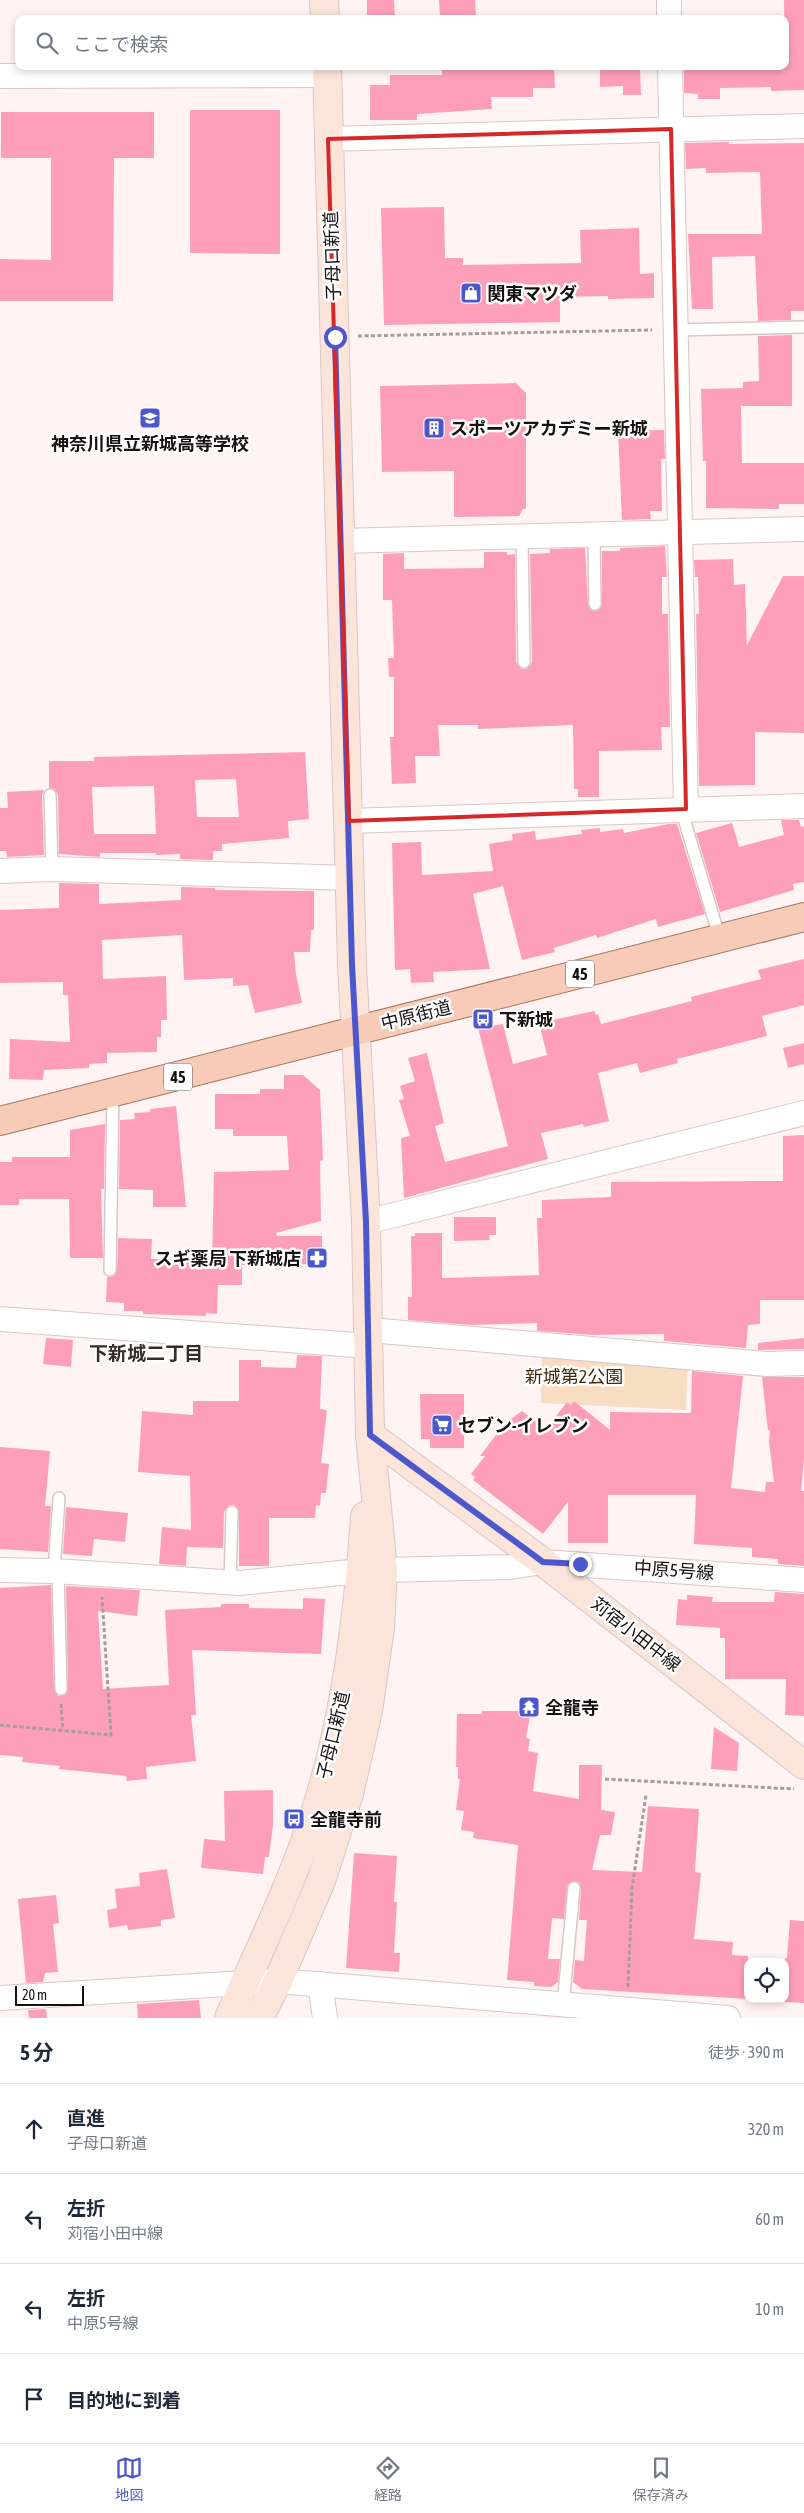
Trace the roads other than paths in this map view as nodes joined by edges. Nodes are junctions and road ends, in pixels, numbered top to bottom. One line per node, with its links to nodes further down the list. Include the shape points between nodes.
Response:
1 (324, 0): 3 (street)
2 (668, 0): 4 (street)
3 (325, 15)
4 (669, 15)
5 (670, 70): 9 (street)
6 (327, 71): 7 (street); 10 (street, 子母口新道)
7 (0, 76)
8 (804, 126): 9 (street)
9 (672, 130): 10 (street); 12 (street)
10 (328, 139): 17 (street, 子母口新道)
11 (804, 328): 12 (lane)
12 (675, 330): 14 (street)
13 (804, 529): 14 (street)
14 (682, 533): 15 (street); 22 (street)
15 (594, 535): 16 (street); 18 (lane)
16 (522, 538): 17 (street); 19 (lane)
17 (341, 541): 23 (street, 子母口新道)
18 (595, 604)
19 (524, 662)
20 (50, 795): 24 (lane)
21 (804, 806): 22 (street)
22 (683, 809): 23 (street); 28 (lane)
23 (349, 821): 26 (street, 子母口新道)
24 (52, 869): 25 (street); 26 (street)
25 (0, 871)
26 (351, 878): 29 (street, 子母口新道)
27 (804, 918): 28 (main road, 中原街道 / 45)
28 (720, 939): 29 (main road, 中原街道 / 45)
29 (356, 1030): 30 (main road, 中原街道 / 45); 33 (street, 子母口新道)
30 (114, 1094): 32 (main road, 中原街道 / 45); 34 (lane)
31 (804, 1113): 33 (street)
32 (0, 1121)
33 (366, 1222): 36 (street, 子母口新道)
34 (110, 1270)
35 (0, 1319): 36 (street)
36 (369, 1338): 37 (street, via 766,1364); 38 (street, 子母口新道)
37 (804, 1363)
38 (370, 1435): 41 (street, 苅宿小田中線); 44 (street, 子母口新道)
39 (60, 1498): 43 (lane)
40 (232, 1512): 46 (lane)
41 (543, 1562): 44 (street, 中原5号線, via 510,1567); 45 (street, 中原5号線); 48 (street, 苅宿小田中線)
42 (0, 1570): 43 (street, 中原5号線)
43 (56, 1571): 46 (street, 中原5号線); 47 (lane)
44 (372, 1571): 46 (street, 中原5号線); 50 (street, 子母口新道, via 380,1628 349,1794 321,1881); 51 (street, 子母口新道, via 312,1821 284,1897)
45 (804, 1580)
46 (230, 1582)
47 (61, 1689)
48 (804, 1765)
49 (574, 1888): 54 (lane)
50 (278, 1981): 51 (street); 52 (street); 56 (street, 子母口新道)
51 (245, 1982): 53 (street); 55 (street, 子母口新道)
52 (320, 1984): 54 (street); 57 (street)
53 (0, 1998)
54 (563, 2005): 58 (street)
55 (229, 2018)
56 (259, 2018)
57 (324, 2018)
58 (728, 2018)

